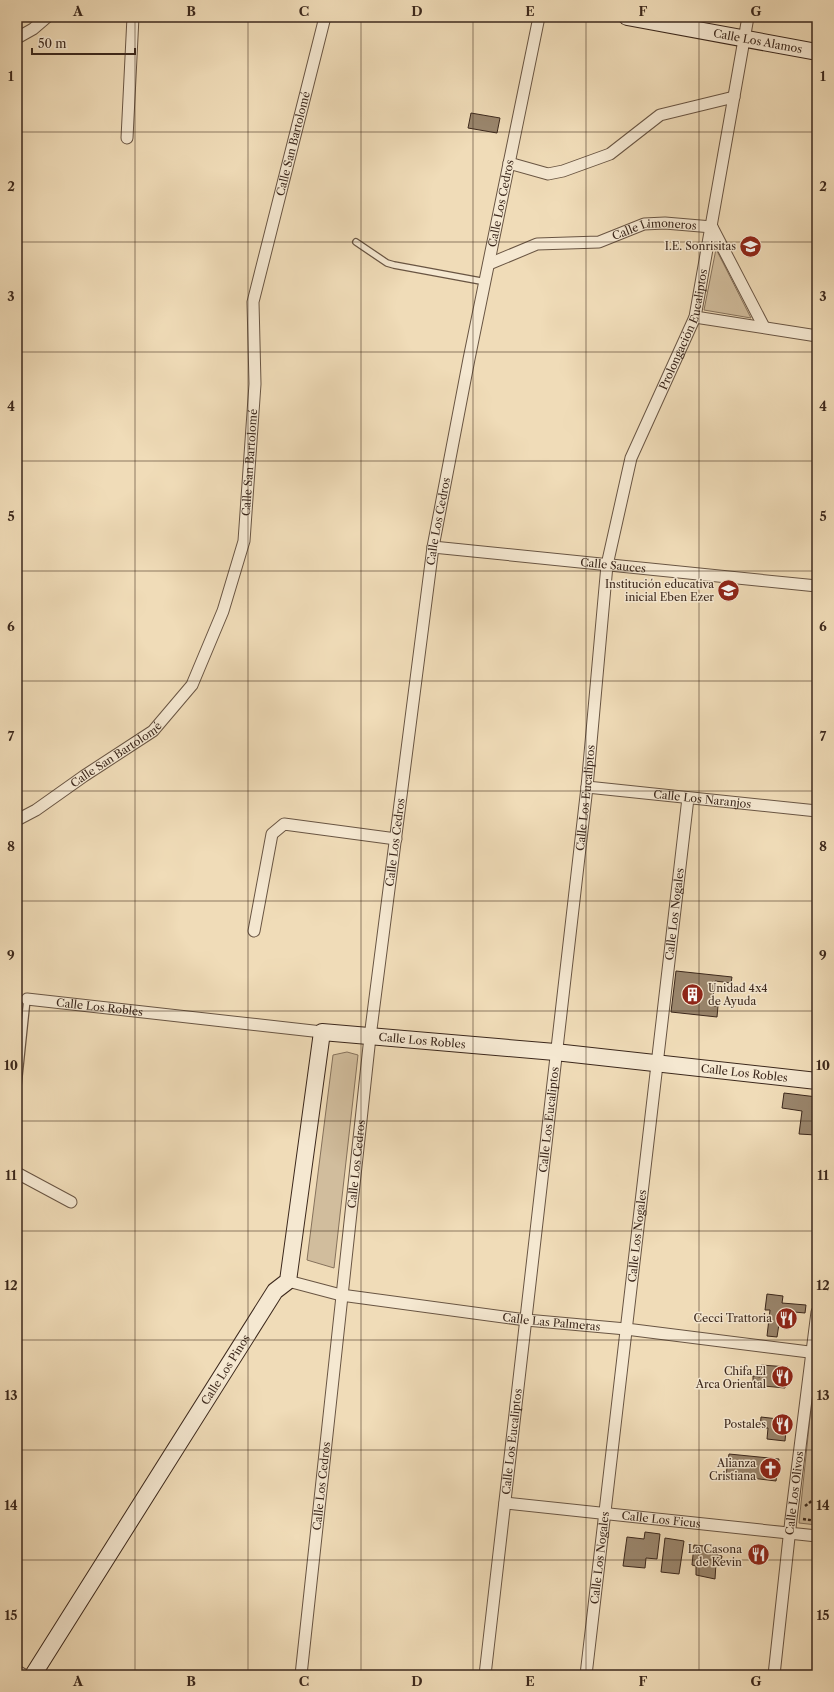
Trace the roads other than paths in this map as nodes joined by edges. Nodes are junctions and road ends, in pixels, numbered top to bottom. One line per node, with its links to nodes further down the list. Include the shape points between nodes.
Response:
1 (47, 17): 7 (street)
2 (133, 17): 11 (street)
3 (325, 17): 26 (street, Calle San Bartolomé, via 253,302 254,384 244,541 223,611 192,686 154,730 36,810)
4 (539, 17): 12 (street, Calle Los Cedros)
5 (627, 17): 8 (street, Calle Los Alamos)
6 (748, 17): 8 (street, Prolongación Eucaliptos)
7 (17, 38)
8 (744, 39): 9 (street, Calle Los Alamos); 10 (street, Prolongación Eucaliptos)
9 (817, 52)
10 (734, 97): 12 (street, via 660,115 610,154 563,171 548,174); 13 (street, Prolongación Eucaliptos)
11 (127, 138)
12 (509, 163): 15 (street, Calle Los Cedros)
13 (712, 227): 15 (street, Calle Limoneros, via 644,224 599,242 537,244); 17 (street, Prolongación Eucaliptos); 18 (street, Calle Limoneros)
14 (356, 242): 16 (lane, via 387,263 399,267)
15 (489, 264): 16 (street, Calle Los Cedros)
16 (486, 282): 20 (street, Calle Los Cedros)
17 (695, 317): 18 (street); 21 (street, Prolongación Eucaliptos, via 631,458)
18 (764, 327): 19 (street)
19 (817, 336)
20 (433, 547): 21 (street, Calle Sauces); 27 (street, Calle Los Cedros)
21 (607, 565): 22 (street, Calle Sauces); 23 (street, Calle Los Eucaliptos)
22 (817, 586)
23 (587, 787): 24 (street, Calle Los Naranjos); 32 (street, Calle Los Eucaliptos)
24 (688, 798): 25 (street, Calle Los Naranjos); 33 (street, Calle Los Nogales)
25 (817, 810)
26 (17, 820)
27 (396, 838): 28 (street, via 284,824 272,834); 31 (street, Calle Los Cedros)
28 (254, 931)
29 (27, 999): 30 (street, Calle Los Robles); 35 (lane)
30 (322, 1032): 31 (street, Calle Los Robles); 38 (street)
31 (370, 1037): 32 (street, Calle Los Robles); 39 (street, Calle Los Cedros)
32 (555, 1052): 33 (street, Calle Los Robles); 41 (street, Calle Los Eucaliptos)
33 (657, 1064): 34 (street, Calle Los Robles); 42 (street, Calle Los Nogales)
34 (817, 1081)
35 (17, 1095)
36 (17, 1172): 37 (street)
37 (71, 1202)
38 (288, 1281): 39 (street, Calle Las Palmeras); 50 (street, Calle Los Pinos, via 275,1291)
39 (341, 1295): 41 (street, Calle Las Palmeras); 51 (street, Calle Los Cedros)
40 (817, 1312): 43 (street, Calle Los Olivos)
41 (526, 1320): 42 (street, Calle Las Palmeras); 44 (street, Calle Los Eucaliptos)
42 (626, 1329): 43 (street, Calle Las Palmeras); 45 (street, Calle Los Nogales)
43 (815, 1352): 46 (street, Calle Los Olivos)
44 (505, 1503): 45 (street, Calle Los Ficus); 52 (street, Calle Los Eucaliptos)
45 (605, 1514): 46 (street, Calle Los Ficus); 53 (street, Calle Los Nogales)
46 (790, 1533): 47 (street, Calle Los Ficus); 54 (street, Calle Los Olivos)
47 (817, 1536)
48 (17, 1671): 49 (street)
49 (24, 1675)
50 (33, 1675)
51 (301, 1675)
52 (485, 1675)
53 (586, 1675)
54 (774, 1675)

